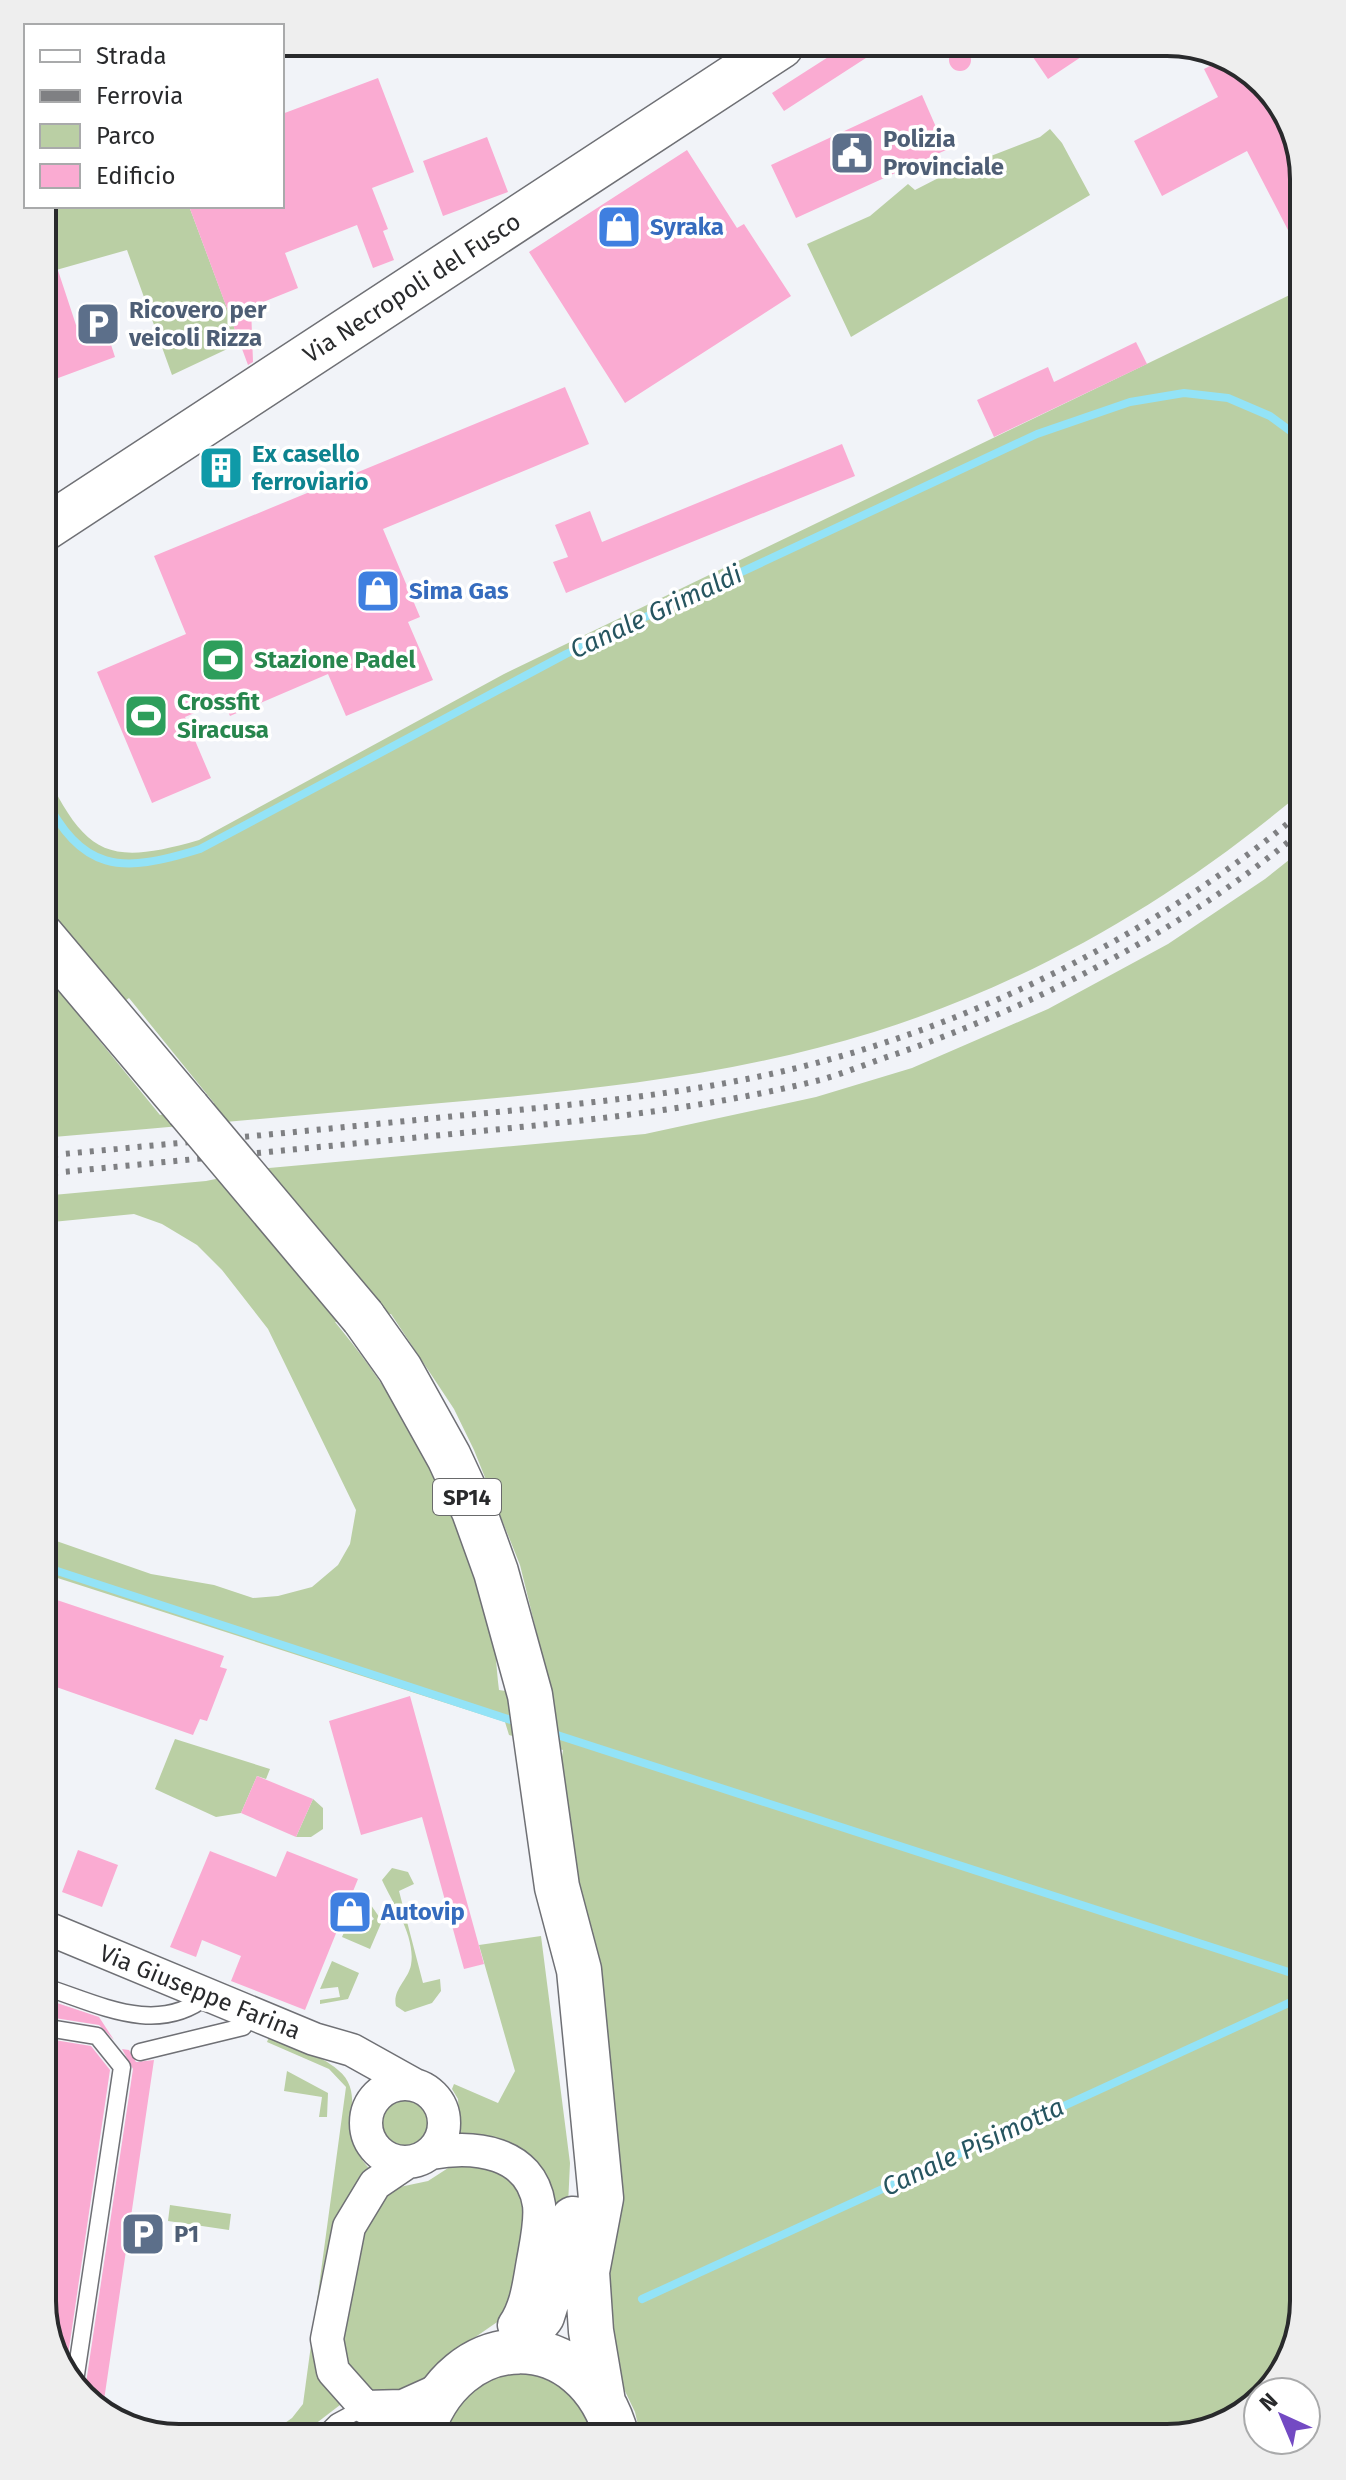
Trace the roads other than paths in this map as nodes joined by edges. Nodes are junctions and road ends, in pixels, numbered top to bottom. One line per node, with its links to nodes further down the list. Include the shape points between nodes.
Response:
1 (766, 56): 2 (main road, Via Necropoli del Fusco)
2 (56, 521)
3 (56, 953): 4 (main road, SP14, bridge, via 363,1317 400,1369 449,1457 496,1572 530,1695)
4 (557, 1887): 15 (main road, via 557,1973 579,2151 578,2200 542,2316); 19 (main road, via 579,1970 601,2198 587,2272 591,2331)
5 (56, 1932): 7 (street, Via Giuseppe Farina)
6 (56, 1990): 7 (lane, via 150,2018 176,2014)
7 (207, 1996): 8 (street, Via Giuseppe Farina)
8 (253, 2013): 10 (street, Via Giuseppe Farina); 11 (lane, via 243,2027)
9 (56, 2029): 16 (lane, via 97,2036 122,2067)
10 (314, 2039): 12 (street, via 352,2050); 13 (street, via 360,2076)
11 (140, 2052)
12 (413, 2084): 13 (street, via 387,2087); 14 (street, via 434,2096 445,2119 444,2132)
13 (369, 2106): 14 (street, via 366,2132 381,2154)
14 (418, 2158): 15 (street, via 466,2148 501,2154 532,2186 539,2206 526,2301); 18 (street, via 375,2184 349,2227 327,2339 333,2371)
15 (502, 2352): 17 (main road, via 473,2361); 19 (main road, via 534,2352 569,2366 590,2382)
16 (77, 2369)
17 (443, 2388): 18 (street, via 403,2406); 21 (main road)
18 (365, 2407): 20 (lane)
19 (610, 2420)
20 (335, 2424)
21 (425, 2424)

